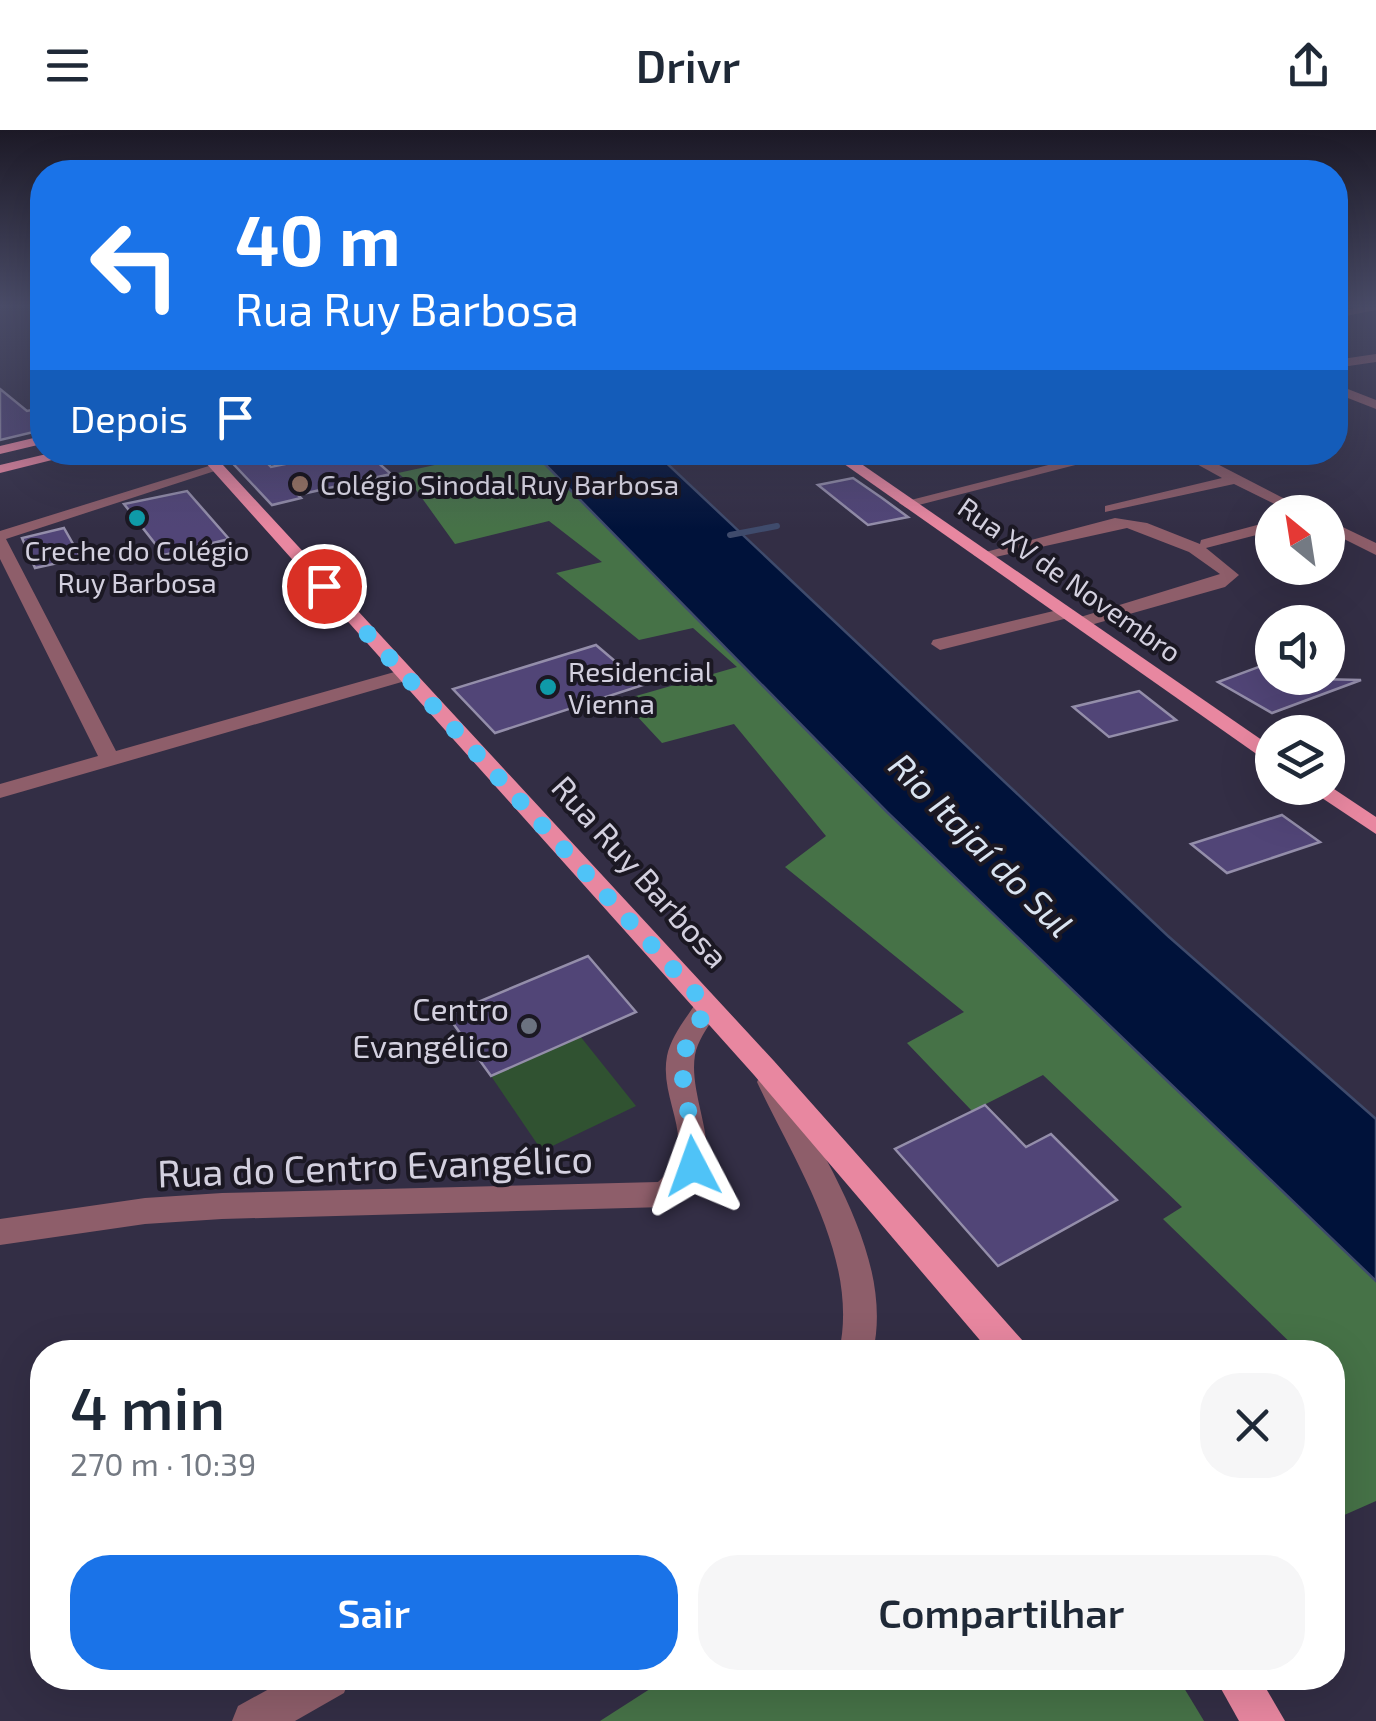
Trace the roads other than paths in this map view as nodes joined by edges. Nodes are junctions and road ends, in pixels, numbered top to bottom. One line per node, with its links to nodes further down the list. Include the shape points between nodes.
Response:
1 (1348, 393): 2 (street)
2 (1356, 396): 3 (street); 4 (street)
3 (1348, 398)
4 (1376, 405)
5 (30, 443): 6 (main road)
6 (0, 450)
7 (30, 462): 13 (main road)
8 (197, 465): 20 (street)
9 (215, 465): 26 (main road, Rua Ruy Barbosa)
10 (853, 465): 16 (main road, Rua XV de Novembro)
11 (1064, 465): 16 (street)
12 (1208, 465): 14 (street)
13 (0, 469)
14 (1235, 479): 15 (street); 17 (street)
15 (1267, 495)
16 (907, 502): 23 (main road, Rua XV de Novembro)
17 (1111, 509)
18 (1255, 531): 21 (street)
19 (1345, 533): 22 (street)
20 (0, 539): 28 (street)
21 (1207, 544)
22 (1371, 544)
23 (982, 555): 24 (main road, Rua XV de Novembro); 24 (street, via 1134,522 1230,574 1219,583)
24 (1073, 618): 25 (street); 27 (main road, Rua XV de Novembro)
25 (940, 644)
26 (405, 675): 28 (street); 32 (main road, Rua Ruy Barbosa)
27 (1255, 744)
28 (110, 760): 29 (street)
29 (0, 791)
30 (1343, 805): 31 (main road)
31 (1376, 827)
32 (707, 1006): 33 (main road, Rua Ruy Barbosa); 34 (street, Rua do Centro Evangélico, via 680,1060 693,1166 665,1194 222,1206)
33 (764, 1068): 35 (street, via 850,1252 863,1300); 36 (main road, Rua Ruy Barbosa)
34 (0, 1232)
35 (862, 1340)
36 (1000, 1340)
37 (308, 1690): 39 (street)
38 (1244, 1690): 40 (main road)
39 (253, 1721)
40 (1264, 1721)

